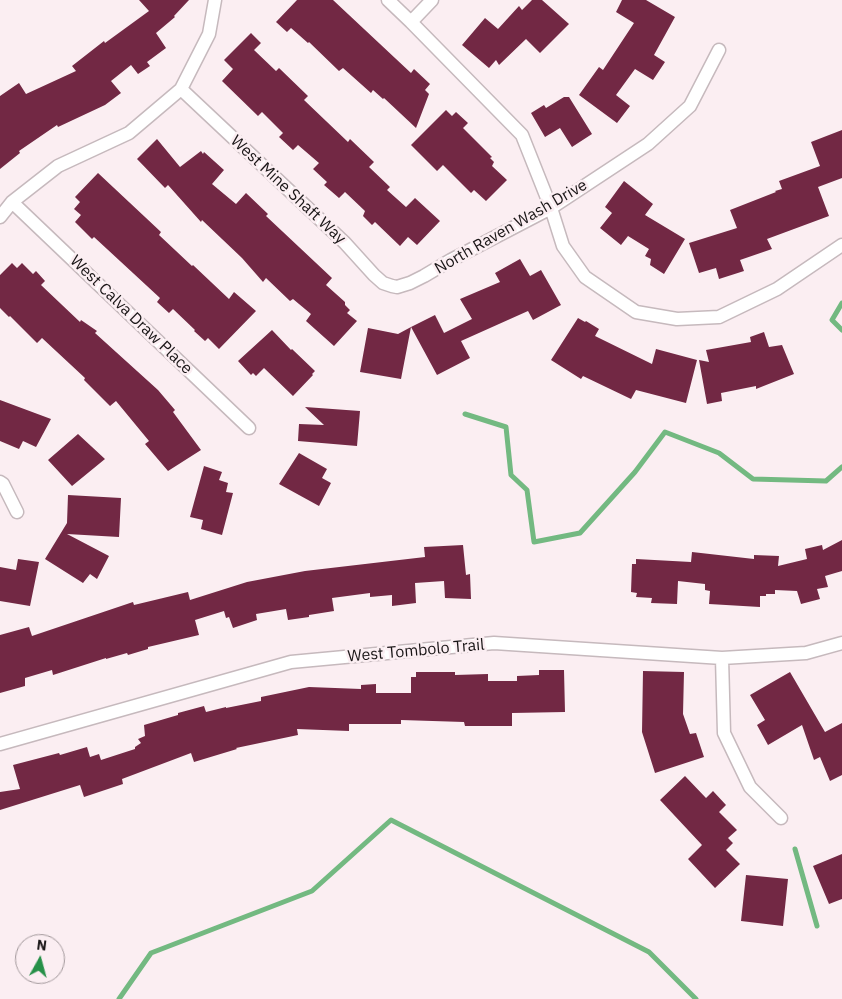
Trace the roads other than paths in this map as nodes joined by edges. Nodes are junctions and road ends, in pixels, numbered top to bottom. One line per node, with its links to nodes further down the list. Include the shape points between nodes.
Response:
1 (215, 0): 6 (street, via 209,34)
2 (388, 0): 4 (street)
3 (432, 0): 4 (street)
4 (411, 22): 8 (street, via 522,135)
5 (720, 50): 8 (street, North Raven Wash Drive, via 690,106 648,144)
6 (181, 89): 7 (street, via 129,133 58,166); 11 (street, West Mine Shaft Way, via 345,243 374,275 383,283)
7 (12, 202): 9 (street); 12 (street, West Calva Draw Place)
8 (551, 208): 10 (street, via 563,246 585,277 636,312 678,319 719,317 777,289); 11 (street, North Raven Wash Drive, via 424,276)
9 (0, 217)
10 (842, 245)
11 (397, 286)
12 (249, 428)
13 (0, 482): 14 (street)
14 (17, 512)
15 (842, 643): 16 (street, West Tombolo Trail, via 806,654)
16 (722, 658): 17 (street, West Tombolo Trail, via 494,643 291,662); 18 (street, via 724,734 750,787)
17 (0, 744)
18 (781, 818)

